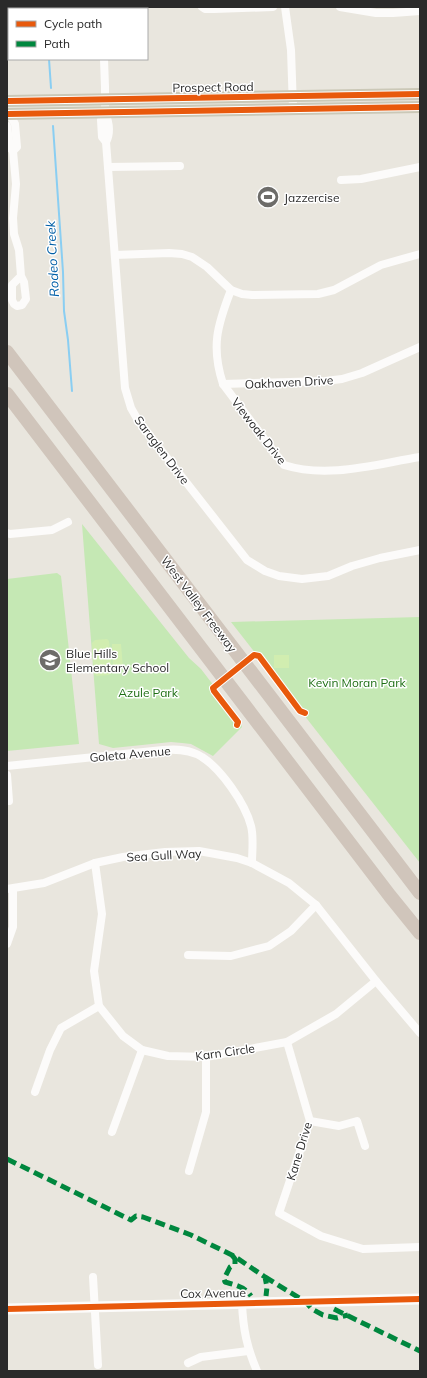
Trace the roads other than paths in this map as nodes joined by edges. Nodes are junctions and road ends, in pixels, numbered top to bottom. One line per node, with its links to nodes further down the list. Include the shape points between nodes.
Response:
1 (202, 7): 2 (street)
2 (273, 7)
3 (285, 7): 8 (street, via 291,50)
4 (340, 7): 5 (street, via 376,13)
5 (420, 11)
6 (104, 60): 9 (street, Saraglen Drive)
7 (420, 94): 8 (main road, Prospect Road)
8 (292, 96): 9 (main road, Prospect Road); 12 (street)
9 (105, 99): 10 (main road, Prospect Road); 13 (street, Saraglen Drive)
10 (7, 101)
11 (420, 107): 12 (main road, Prospect Road)
12 (293, 108): 13 (main road, Prospect Road)
13 (104, 112): 14 (main road, Prospect Road); 19 (street, Saraglen Drive, via 101,120 102,137 106,142)
14 (8, 117): 16 (street, via 15,124 17,147)
15 (7, 126): 16 (street, via 10,148)
16 (13, 151): 17 (street)
17 (11, 162): 24 (street, via 16,184 14,234 19,250)
18 (180, 166): 19 (street)
19 (108, 167): 23 (street, Saraglen Drive)
20 (420, 167): 21 (street, via 361,179)
21 (341, 180)
22 (420, 254): 25 (street, via 380,265 334,290 318,294 252,295)
23 (115, 255): 25 (street, via 169,253 192,257 207,266); 33 (street, Saraglen Drive, via 125,388 131,408 138,422 247,560 279,576 302,579 328,576 380,558)
24 (21, 276)
25 (231, 290): 28 (street, Viewoak Drive, via 217,334 218,369)
26 (420, 347): 28 (street, Oakhaven Drive, via 362,373 342,379)
27 (7, 352): 40 (highway, West Valley Freeway)
28 (223, 384): 30 (street, Viewoak Drive, via 284,466 298,470 348,470)
29 (7, 394): 42 (highway, West Valley Freeway)
30 (420, 457)
31 (68, 522): 32 (street, via 52,530)
32 (7, 533)
33 (420, 550)
34 (7, 766): 38 (street, Goleta Avenue, via 174,749 201,756 213,766 243,807 251,826)
35 (7, 775): 36 (street)
36 (9, 801)
37 (95, 863): 38 (street, Sea Gull Way, via 165,852 199,851); 39 (street, Sea Gull Way, via 44,883); 46 (street, via 102,914 94,971)
38 (252, 863): 41 (street, Sea Gull Way, via 289,883)
39 (10, 889): 43 (street, via 13,927)
40 (420, 893)
41 (316, 905): 44 (street, via 291,931 269,946 230,956); 45 (street, Sea Gull Way)
42 (420, 933)
43 (7, 944)
44 (188, 955)
45 (376, 981): 47 (street, Sea Gull Way); 48 (street, Karn Circle, via 336,1014)
46 (99, 1006): 49 (street, Karn Circle, via 123,1036); 51 (street, via 62,1028 50,1050)
47 (420, 1033)
48 (288, 1042): 50 (street, Karn Circle); 52 (street, Kane Drive)
49 (142, 1050): 50 (street, Karn Circle, via 168,1056); 53 (street)
50 (206, 1057): 55 (street, via 206,1112)
51 (35, 1092)
52 (310, 1121): 54 (street, via 339,1126 357,1121); 56 (street, Kane Drive, via 279,1213 321,1236 363,1249)
53 (112, 1132)
54 (365, 1146)
55 (189, 1171)
56 (420, 1247)
57 (93, 1277): 60 (street)
58 (420, 1299): 59 (main road, Cox Avenue)
59 (242, 1303): 60 (main road, Cox Avenue); 62 (street)
60 (95, 1307): 61 (main road, Cox Avenue); 64 (street)
61 (7, 1309)
62 (248, 1351): 63 (street, via 201,1357); 65 (street)
63 (188, 1363)
64 (98, 1365)
65 (257, 1371)

